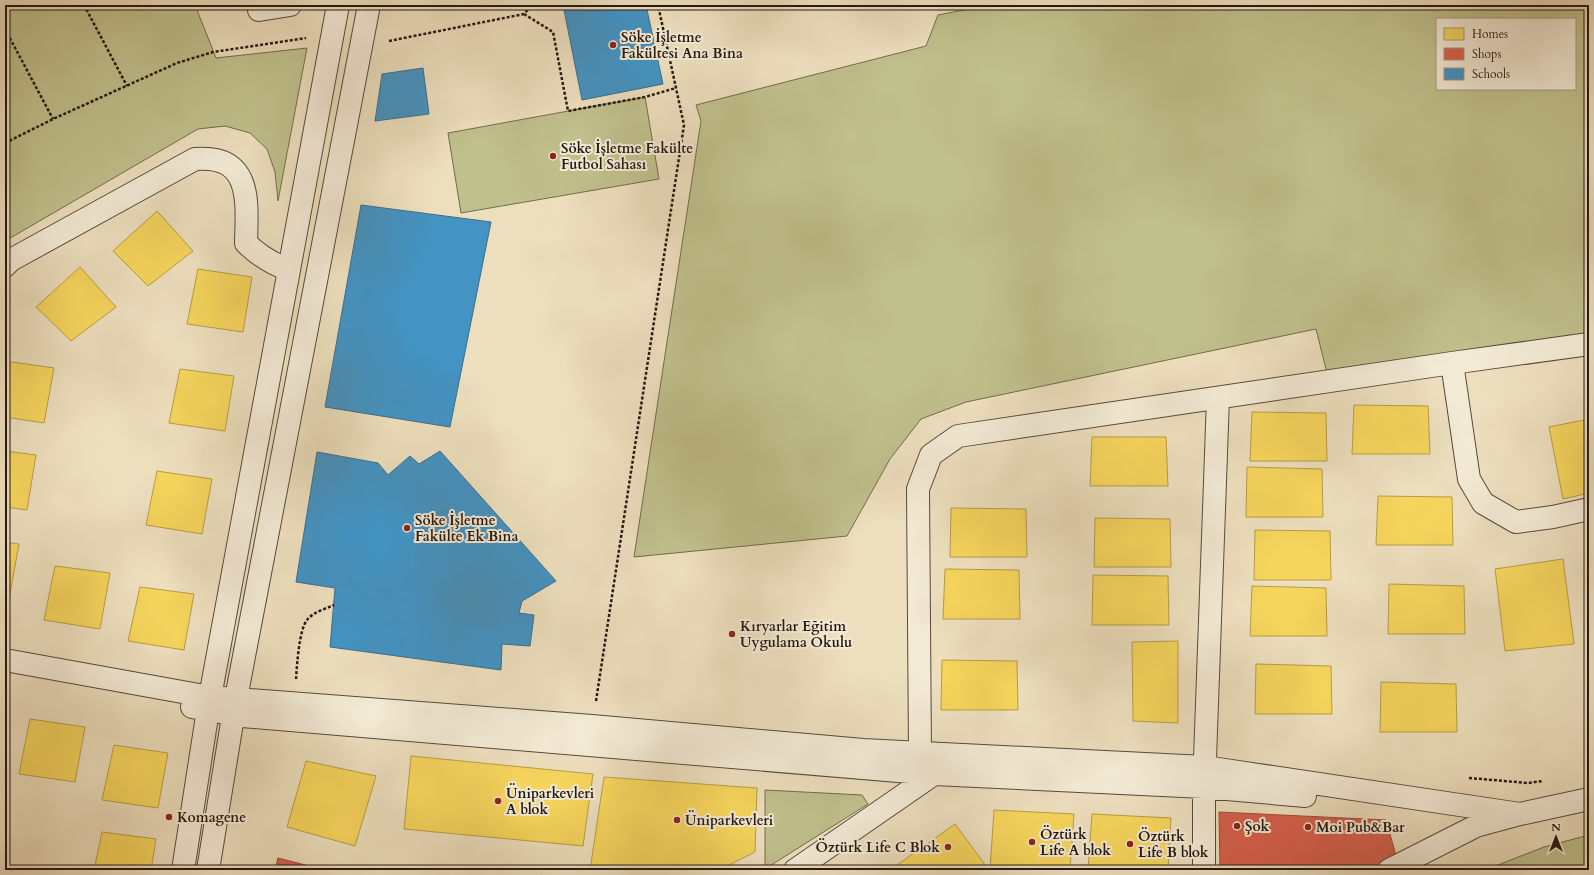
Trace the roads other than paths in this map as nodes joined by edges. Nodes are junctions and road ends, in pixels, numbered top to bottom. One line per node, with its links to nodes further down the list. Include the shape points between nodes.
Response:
1 (290, 5): 4 (street)
2 (338, 5): 6 (street)
3 (369, 5): 14 (street)
4 (259, 10)
5 (5, 266): 6 (street, via 11,260 195,159 205,158 225,164 240,178 245,188 246,242 256,253)
6 (289, 270): 13 (street)
7 (1589, 344): 8 (street)
8 (1452, 363): 9 (street); 10 (street, via 1469,479 1483,503 1516,522)
9 (1218, 398): 15 (street, via 958,436 931,455 918,490); 17 (street)
10 (1589, 509)
11 (5, 660): 13 (street)
12 (5, 676): 13 (street)
13 (209, 703): 14 (street); 20 (street)
14 (235, 707): 15 (street, via 592,726); 16 (street); 21 (street)
15 (920, 753): 16 (street); 17 (street)
16 (934, 774): 17 (street); 22 (street)
17 (1205, 777): 19 (street); 23 (street)
18 (1589, 799): 19 (street)
19 (1520, 814): 24 (street, via 1476,826)
20 (183, 870)
21 (208, 870)
22 (795, 870)
23 (1204, 870)
24 (1389, 870)

